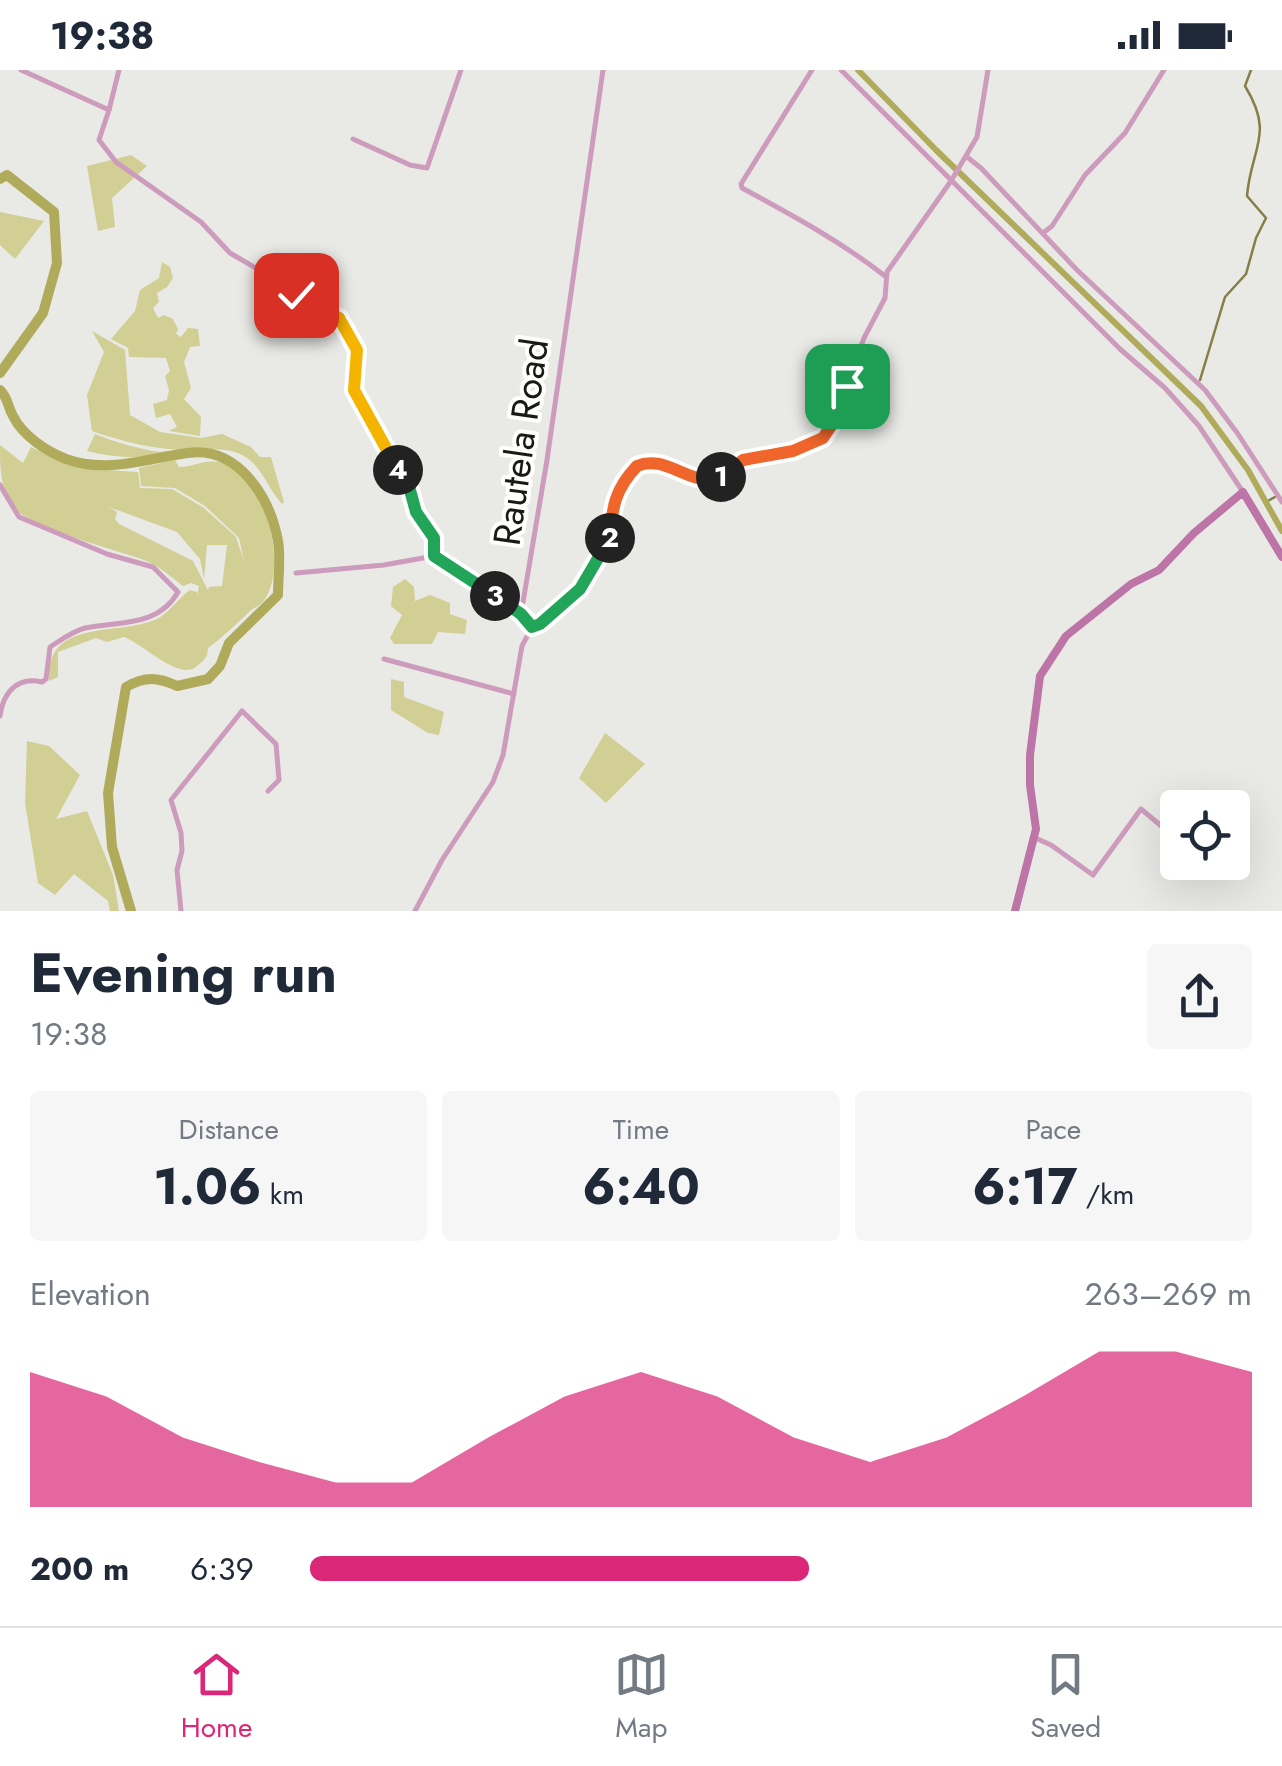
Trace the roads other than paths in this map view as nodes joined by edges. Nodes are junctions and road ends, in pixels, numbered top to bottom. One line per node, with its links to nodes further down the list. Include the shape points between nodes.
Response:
1 (21, 70): 9 (street)
2 (119, 70): 9 (street)
3 (461, 70): 10 (street, via 428,168)
4 (603, 70): 21 (street, Rautela Road)
5 (812, 70): 14 (street, via 742,188 848,246)
6 (841, 70): 12 (street)
7 (988, 70): 11 (street, via 977,136)
8 (1164, 70): 13 (street, via 1125,133)
9 (110, 110): 18 (street, via 99,140 116,162 275,286 337,314 357,350 354,390 434,538)
10 (353, 139)
11 (965, 159): 12 (street); 13 (street, via 982,168)
12 (952, 178): 14 (street); 16 (street, via 1165,388)
13 (1043, 233): 17 (street, via 1205,390)
14 (885, 276): 22 (street, via 884,298 823,438 743,460 712,481 658,462 637,466 615,495 610,538 580,589)
15 (0, 485): 25 (street, via 19,517 153,567 178,592 151,617 83,628 50,647 46,678 18,683 5,696)
16 (1243, 492): 19 (street); 28 (street, via 1160,570 1066,636 1040,676 1030,754)
17 (1282, 501)
18 (434, 556): 20 (street); 21 (street)
19 (1282, 557)
20 (296, 573)
21 (521, 614): 22 (street)
22 (532, 627): 24 (street)
23 (384, 660): 24 (street)
24 (514, 694): 30 (street, via 494,782)
25 (0, 716)
26 (268, 792): 29 (street, via 279,780 276,744 242,712 171,800 181,833)
27 (1160, 825): 28 (street, via 1140,809 1093,875)
28 (1033, 838): 31 (street)
29 (180, 911)
30 (415, 911)
31 (1015, 911)

